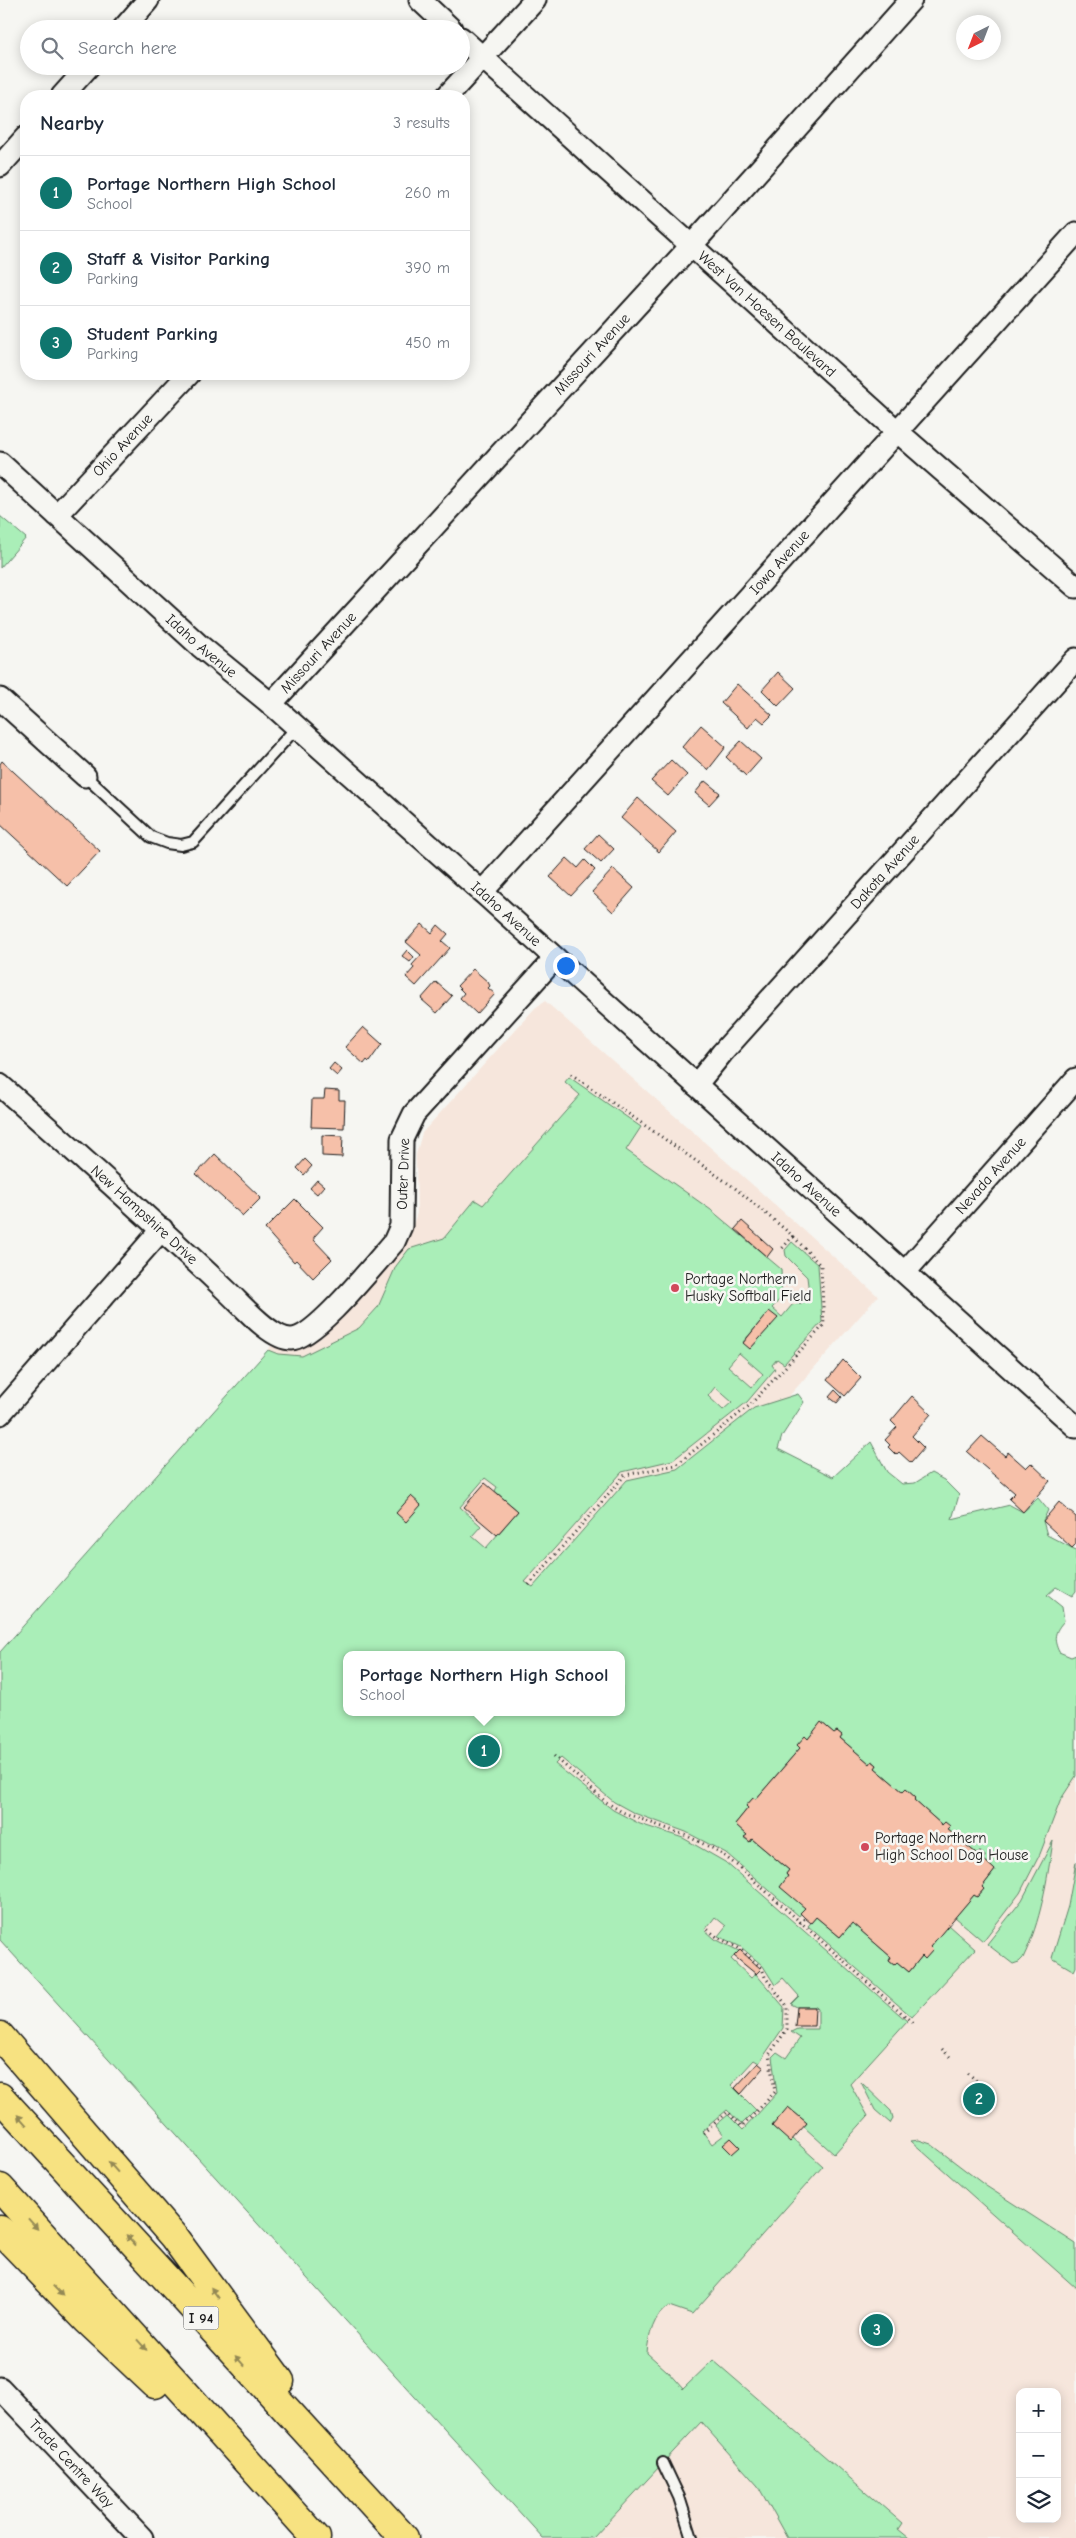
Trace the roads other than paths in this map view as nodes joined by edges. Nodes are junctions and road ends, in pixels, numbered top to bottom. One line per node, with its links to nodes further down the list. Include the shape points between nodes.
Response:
1 (148, 0): 5 (street)
2 (420, 0): 6 (street)
3 (535, 0): 8 (street)
4 (911, 0): 17 (street, Missouri Avenue)
5 (131, 20)
6 (441, 20)
7 (470, 46): 8 (street, West Van Hoesen Boulevard)
8 (483, 58): 9 (street); 17 (street, West Van Hoesen Boulevard)
9 (470, 72)
10 (81, 75): 12 (street)
11 (467, 75): 13 (street)
12 (67, 90)
13 (453, 90)
14 (20, 144): 15 (street)
15 (0, 166)
16 (1076, 234): 19 (street, Iowa Avenue)
17 (691, 246): 19 (street, West Van Hoesen Boulevard); 25 (street, Missouri Avenue)
18 (183, 380): 21 (street, Ohio Avenue)
19 (898, 432): 22 (street, West Van Hoesen Boulevard); 28 (street, Iowa Avenue)
20 (0, 463): 21 (street, Idaho Avenue)
21 (57, 515): 25 (street, Idaho Avenue, via 200,646)
22 (1076, 587)
23 (1076, 659): 32 (street, Dakota Avenue)
24 (0, 699): 27 (street)
25 (271, 704): 26 (street, Idaho Avenue)
26 (297, 727): 27 (lane, via 193,842 180,845 151,837); 28 (street, Idaho Avenue)
27 (85, 776)
28 (482, 892): 29 (street, Idaho Avenue)
29 (555, 958): 32 (street, Idaho Avenue); 35 (street, Outer Drive, via 414,1114 406,1127 402,1138 401,1226 394,1242 321,1323 306,1335)
30 (1076, 1079): 34 (street, Nevada Avenue)
31 (0, 1085): 33 (street, New Hampshire Drive)
32 (696, 1085): 34 (street, Idaho Avenue)
33 (162, 1229): 35 (street, New Hampshire Drive, via 264,1326); 36 (street)
34 (905, 1272): 37 (street, Idaho Avenue)
35 (291, 1339)
36 (0, 1414)
37 (1076, 1427)
38 (0, 2036): 44 (highway, one-way to 38, via 173,2236)
39 (0, 2097): 44 (highway, I 94, one-way to 39)
40 (0, 2188): 45 (highway, one-way to 45)
41 (0, 2230): 45 (highway, one-way to 45, via 87,2320)
42 (0, 2388): 46 (street, Trade Centre Way)
43 (663, 2463): 49 (lane, via 679,2497)
44 (369, 2501): 48 (highway, I 94)
45 (296, 2516): 47 (highway)
46 (142, 2538)
47 (316, 2538)
48 (404, 2538)
49 (692, 2538)

